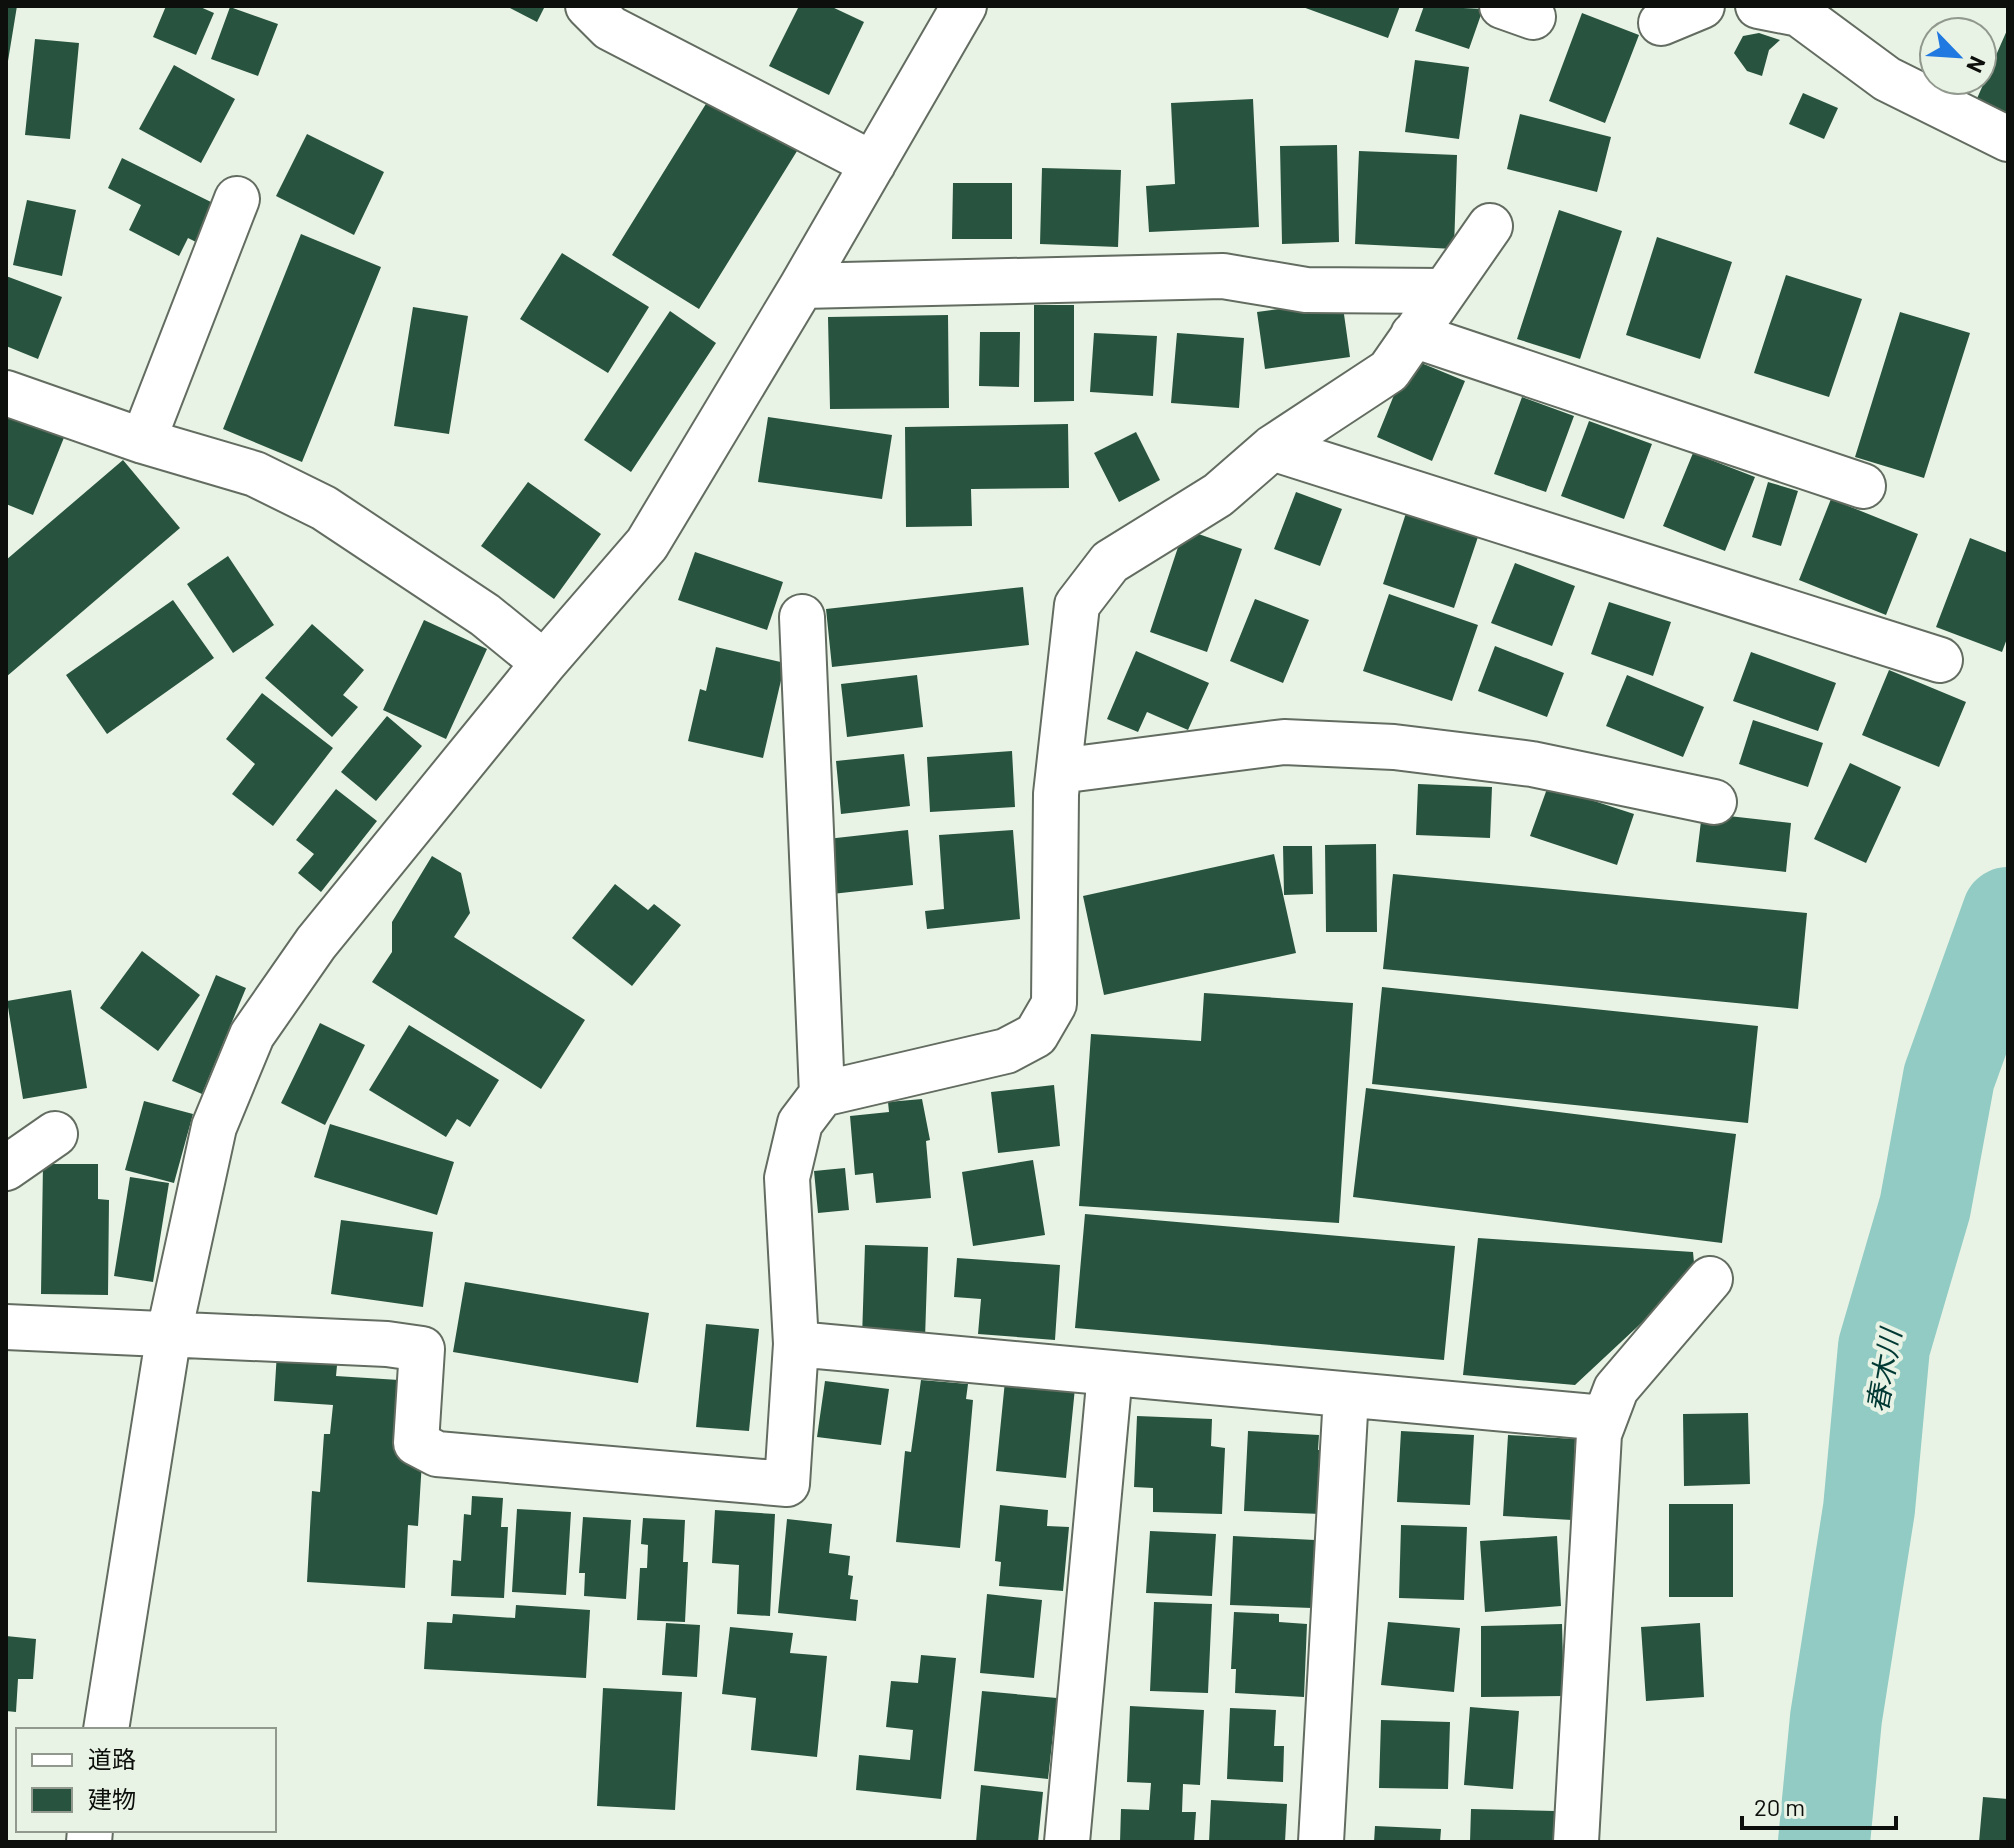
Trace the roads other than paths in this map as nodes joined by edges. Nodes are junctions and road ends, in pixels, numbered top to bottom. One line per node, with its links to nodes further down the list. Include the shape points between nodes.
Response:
1 (588, 6): 7 (street, via 610,28)
2 (964, 6): 7 (street)
3 (1702, 6): 5 (street)
4 (1758, 6): 6 (street, via 1799,14 1887,79)
5 (1661, 23)
6 (2008, 139)
7 (873, 164): 10 (street)
8 (237, 199): 14 (street)
9 (1490, 226): 11 (street)
10 (802, 286): 11 (street, via 1223,276 1306,290); 19 (street, via 647,544)
11 (1444, 291): 12 (street)
12 (1413, 335): 15 (street, via 1389,371); 16 (street)
13 (6, 393): 14 (street)
14 (143, 441): 19 (street, via 255,474 324,508 485,615)
15 (1272, 448): 18 (street); 20 (street, via 1218,495 1110,562 1077,605)
16 (1863, 486)
17 (802, 617): 22 (street)
18 (1940, 660)
19 (544, 663): 27 (street, via 316,943 252,1035 214,1127)
20 (1059, 771): 21 (street, via 1284,742 1378,746 1532,764); 22 (street, via 1054,1004 1036,1035 1006,1051)
21 (1714, 802)
22 (822, 1094): 28 (street, via 800,1123 787,1178)
23 (55, 1134): 24 (street)
24 (6, 1168)
25 (1710, 1279): 31 (street, via 1616,1389)
26 (6, 1327): 27 (street)
27 (169, 1333): 28 (street, via 422,1349 416,1443 437,1454 787,1484); 32 (street)
28 (796, 1344): 29 (street)
29 (1110, 1373): 30 (street); 33 (street)
30 (1346, 1395): 31 (street); 34 (street)
31 (1604, 1418): 35 (street)
32 (106, 1728)
33 (1067, 1842)
34 (1321, 1842)
35 (1576, 1842)

